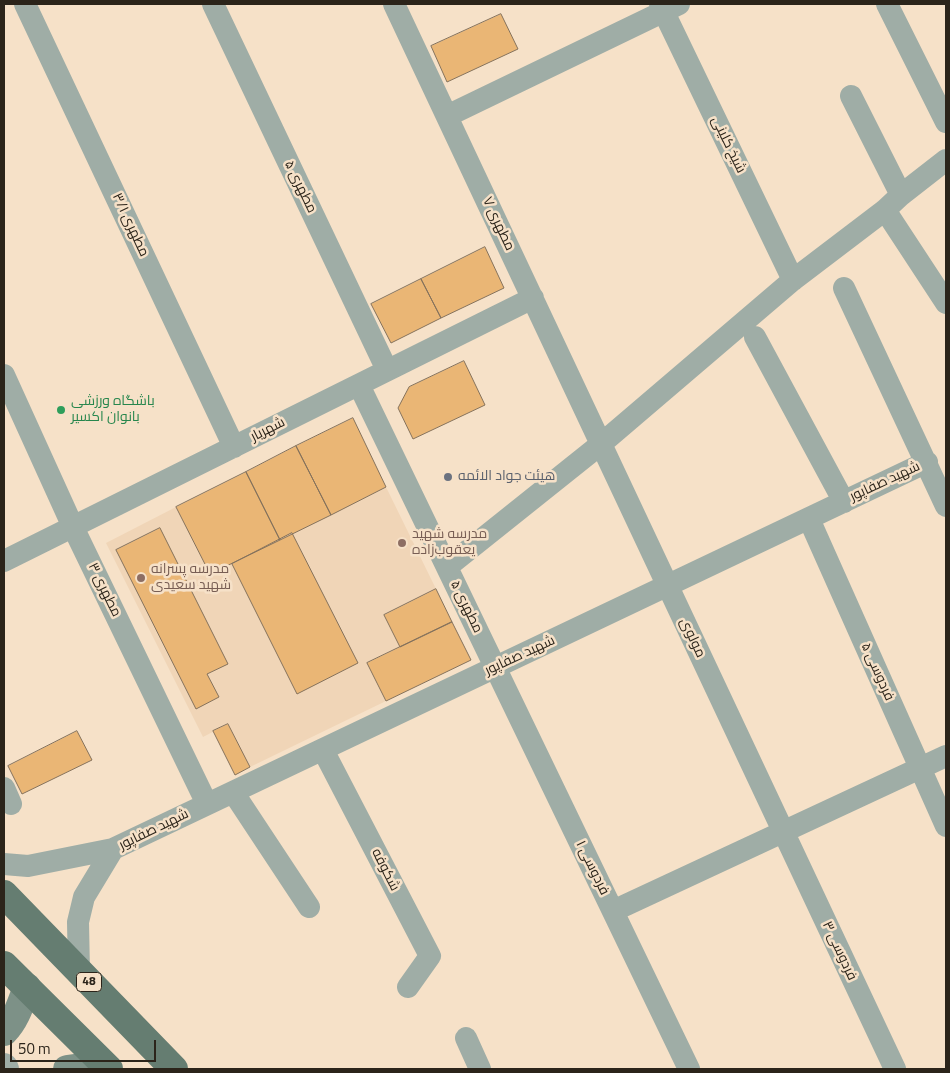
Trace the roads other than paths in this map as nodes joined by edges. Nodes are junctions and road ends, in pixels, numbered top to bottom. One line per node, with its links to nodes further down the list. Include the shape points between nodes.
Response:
1 (25, 4): 20 (street, مطهری ۳/۱)
2 (212, 4): 16 (street, مطهری ۵)
3 (394, 4): 7 (street, مطهری ۷)
4 (887, 4): 8 (street)
5 (668, 6): 7 (street); 11 (street, شیخ کلینی)
6 (851, 96): 10 (street)
7 (447, 116): 13 (street, مطهری ۷)
8 (946, 122)
9 (946, 160): 10 (street)
10 (893, 202): 11 (street); 14 (street)
11 (793, 280): 19 (street)
12 (844, 288): 21 (street)
13 (532, 298): 16 (street, شهریار); 19 (street, مطهری ۷)
14 (946, 303)
15 (755, 337): 22 (street)
16 (388, 370): 18 (street, شهریار)
17 (4, 375): 25 (street, مطهری ۳)
18 (358, 385): 20 (street, شهریار); 27 (street, مطهری ۵)
19 (602, 444): 27 (street); 28 (street, مولوی)
20 (234, 447): 25 (street, شهریار)
21 (927, 462): 22 (street, شهید صفاپور); 23 (street)
22 (844, 502): 24 (street, شهید صفاپور)
23 (946, 506)
24 (809, 519): 28 (street, شهید صفاپور); 32 (street, فردوسی ۵)
25 (74, 527): 26 (street, شهریار); 34 (street, مطهری ۳)
26 (4, 561)
27 (447, 567): 29 (street, مطهری ۵)
28 (668, 586): 29 (street, شهید صفاپور); 36 (street, مولوی)
29 (495, 668): 30 (street, شهید صفاپور); 41 (street, فردوسی ۱)
30 (323, 750): 33 (street, شهید صفاپور); 45 (street, شکوفه, via 430,956)
31 (946, 756): 32 (street)
32 (920, 768): 35 (street, فردوسی ۵); 36 (street)
33 (233, 792): 34 (street, شهید صفاپور); 40 (street)
34 (207, 804): 37 (street, شهید صفاپور)
35 (946, 826)
36 (784, 832): 41 (street); 50 (street, فردوسی ۳)
37 (113, 850): 38 (street, شهید صفاپور, via 28,866); 43 (street, via 84,897 78,922)
38 (4, 864)
39 (4, 894): 43 (main road, 48)
40 (309, 907)
41 (613, 911): 53 (street, فردوسی ۱)
42 (4, 965): 44 (main road)
43 (79, 972): 49 (main road, 48)
44 (26, 987): 46 (main road, via 17,1012); 48 (main road)
45 (408, 987)
46 (4, 1032)
47 (466, 1038): 52 (street)
48 (106, 1067): 51 (main road)
49 (177, 1067)
50 (887, 1067)
51 (67, 1069)
52 (480, 1069)
53 (689, 1069)

